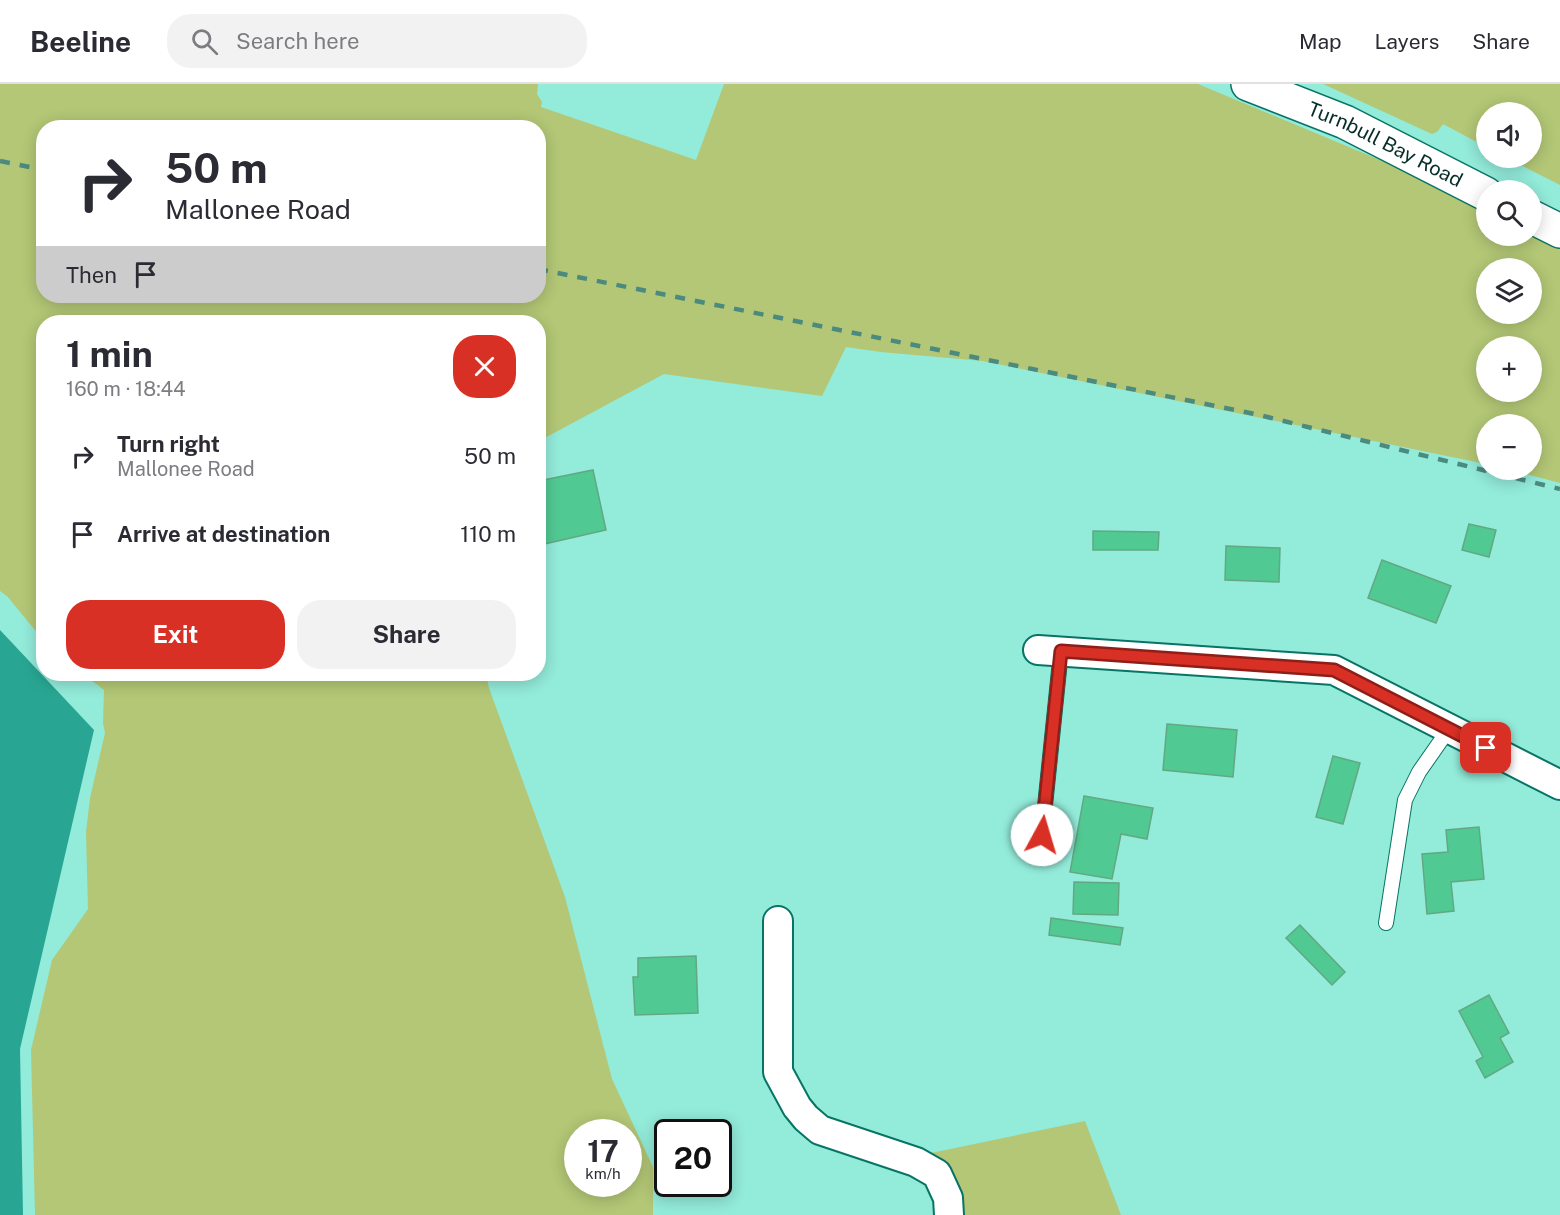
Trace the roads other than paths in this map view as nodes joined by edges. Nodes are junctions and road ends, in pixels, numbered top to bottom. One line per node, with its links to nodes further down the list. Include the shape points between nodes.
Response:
1 (1248, 84): 2 (street, Turnbull Bay Road, via 1345,122)
2 (1476, 189)
3 (1542, 222): 4 (street)
4 (1560, 231)
5 (1049, 651): 6 (street, via 1334,670); 8 (lane)
6 (1449, 729): 7 (street); 10 (lane, via 1405,800)
7 (1560, 785)
8 (1042, 835)
9 (778, 921): 11 (street, via 778,1072 797,1107 820,1130 916,1162 937,1174 948,1198)
10 (1386, 922)
11 (949, 1215)

